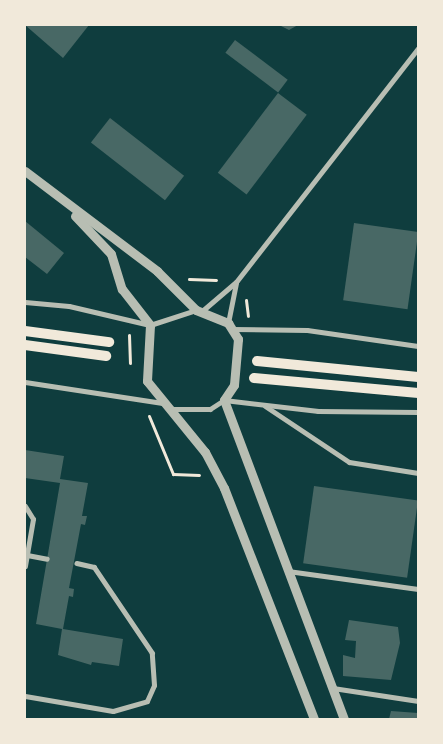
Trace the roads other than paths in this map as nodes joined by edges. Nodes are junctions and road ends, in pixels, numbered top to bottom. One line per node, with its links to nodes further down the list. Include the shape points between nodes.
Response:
1 (418, 48): 4 (street)
2 (25, 171): 3 (street)
3 (60, 199): 6 (street, via 167,280); 7 (street, via 111,254 122,290)
4 (232, 290): 6 (street); 8 (street)
5 (25, 302): 7 (street, via 69,306)
6 (199, 311): 7 (street); 8 (street)
7 (150, 325): 20 (street, via 147,381)
8 (230, 326): 12 (street, via 307,330); 19 (street, via 238,339 239,360 234,385)
9 (25, 331): 10 (main road)
10 (109, 342)
11 (25, 345): 13 (main road)
12 (418, 346)
13 (106, 356)
14 (257, 361): 16 (main road)
15 (254, 378): 18 (main road)
16 (418, 378)
17 (25, 382): 20 (street)
18 (418, 393)
19 (224, 400): 21 (street); 22 (street, via 210,409); 30 (street)
20 (162, 403): 22 (street)
21 (265, 406): 23 (street); 24 (street, via 349,462)
22 (171, 409): 35 (street, via 218,476)
23 (418, 412)
24 (418, 473)
25 (25, 506): 26 (street, via 33,519)
26 (27, 555): 27 (street); 29 (street)
27 (47, 558)
28 (76, 563): 33 (street, via 94,567 152,653 154,685 146,701 113,711)
29 (25, 566)
30 (285, 571): 31 (street); 32 (street)
31 (418, 589)
32 (331, 688): 34 (street); 36 (street)
33 (25, 696)
34 (418, 701)
35 (314, 719)
36 (344, 719)

